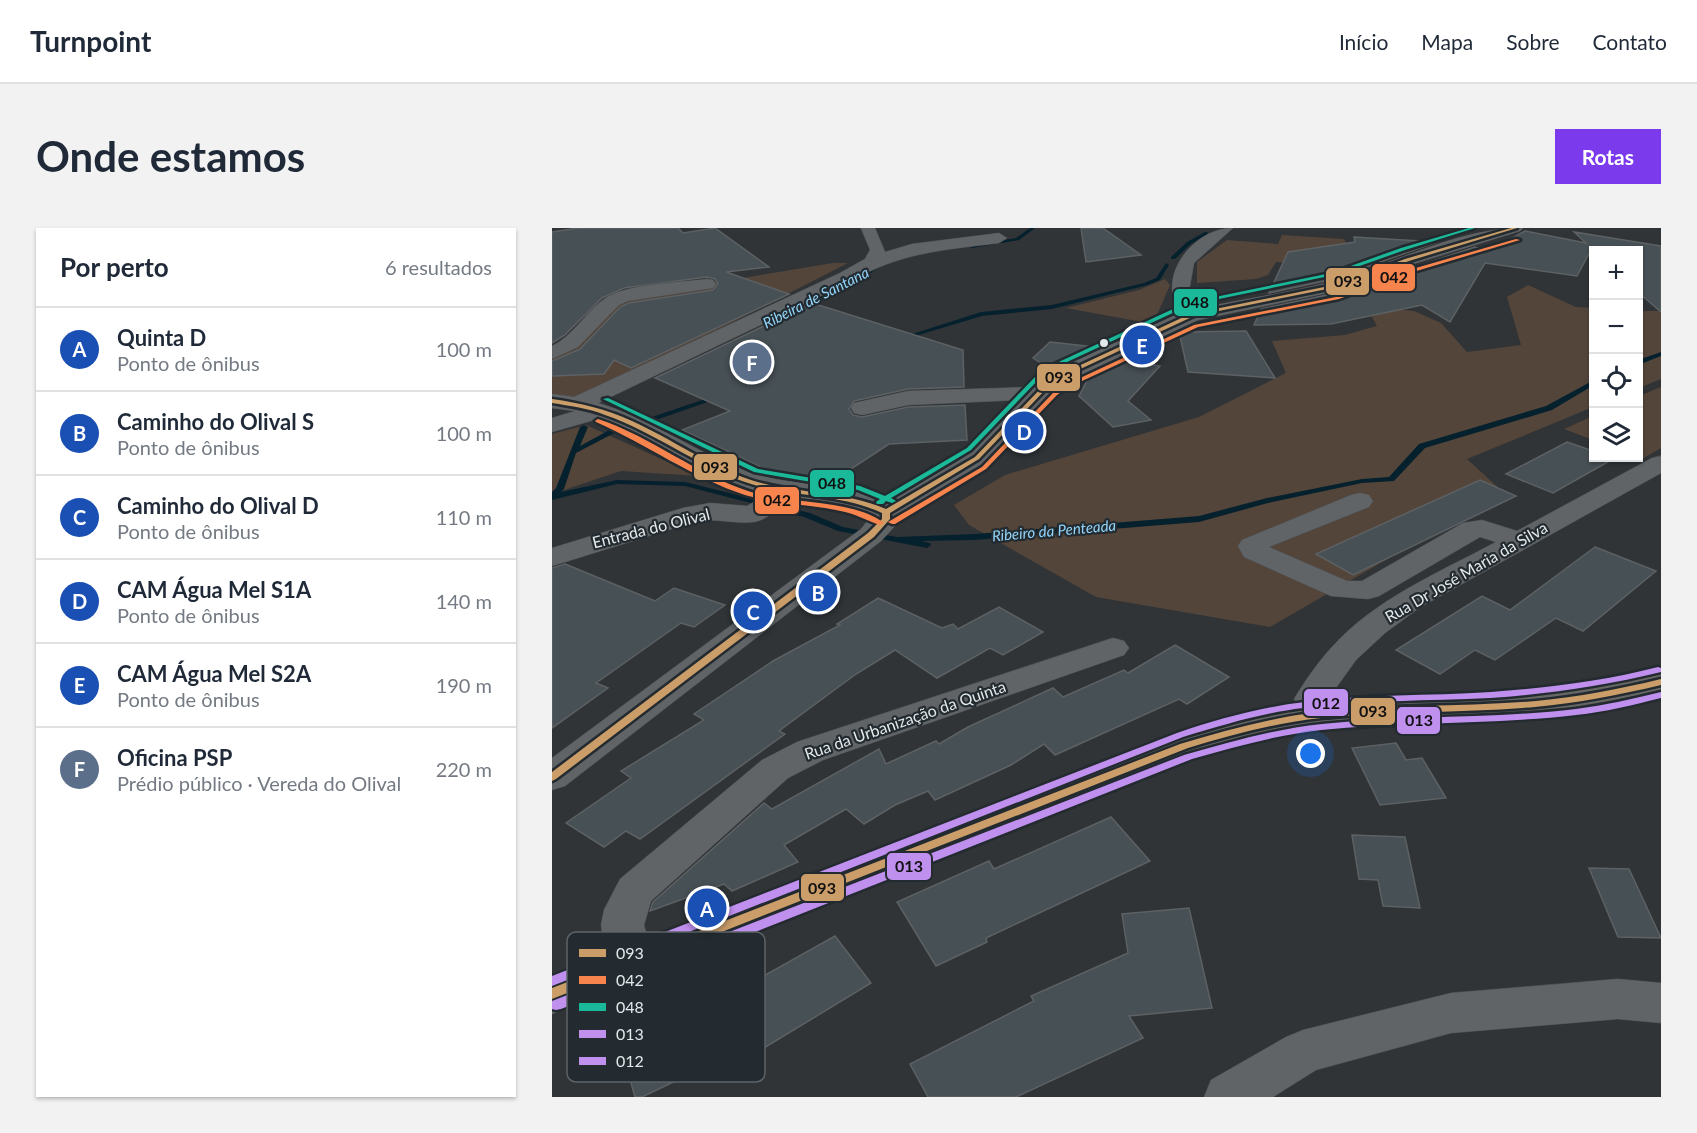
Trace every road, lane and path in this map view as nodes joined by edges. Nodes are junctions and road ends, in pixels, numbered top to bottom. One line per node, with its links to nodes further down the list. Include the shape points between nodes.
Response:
1 (1225, 228): 7 (street, via 1186,262 1180,300)
2 (1515, 228): 7 (street, via 1335,286)
3 (868, 229): 5 (street, via 878,250)
4 (999, 238): 5 (street, via 912,249)
5 (872, 262): 12 (street)
6 (707, 284): 8 (street, via 610,300 566,346)
7 (1192, 315): 9 (street, via 1059,377)
8 (552, 353)
9 (1039, 393): 11 (street, via 908,398); 17 (street, via 977,458)
10 (552, 401): 12 (street)
11 (862, 408)
12 (602, 410): 13 (street); 15 (street, via 749,482)
13 (552, 425)
14 (1661, 463): 18 (street, Rua Dr José Maria da Silva)
15 (791, 491): 17 (street, via 860,500); 19 (street, Entrada do Olival, via 752,514 693,514)
16 (1360, 501): 18 (street, via 1258,542 1252,546 1254,551 1354,592 1368,590 1473,529 1482,528)
17 (886, 512): 23 (street, via 882,526)
18 (1518, 541): 22 (street, Rua Dr José Maria da Silva, via 1408,602 1344,652 1311,699)
19 (552, 556)
20 (1113, 648): 24 (street, Rua da Urbanização da Quinta, via 810,751 775,769 635,891 622,914)
21 (1661, 682): 22 (street, via 1627,692 1555,701)
22 (1321, 715): 25 (street, via 1253,725 1184,746)
23 (552, 777)
24 (623, 932)
25 (708, 932)
26 (567, 988): 27 (street)
27 (552, 994)
28 (1661, 1003): 29 (street, via 1618,999 1451,1013 1303,1052)
29 (1229, 1097)

